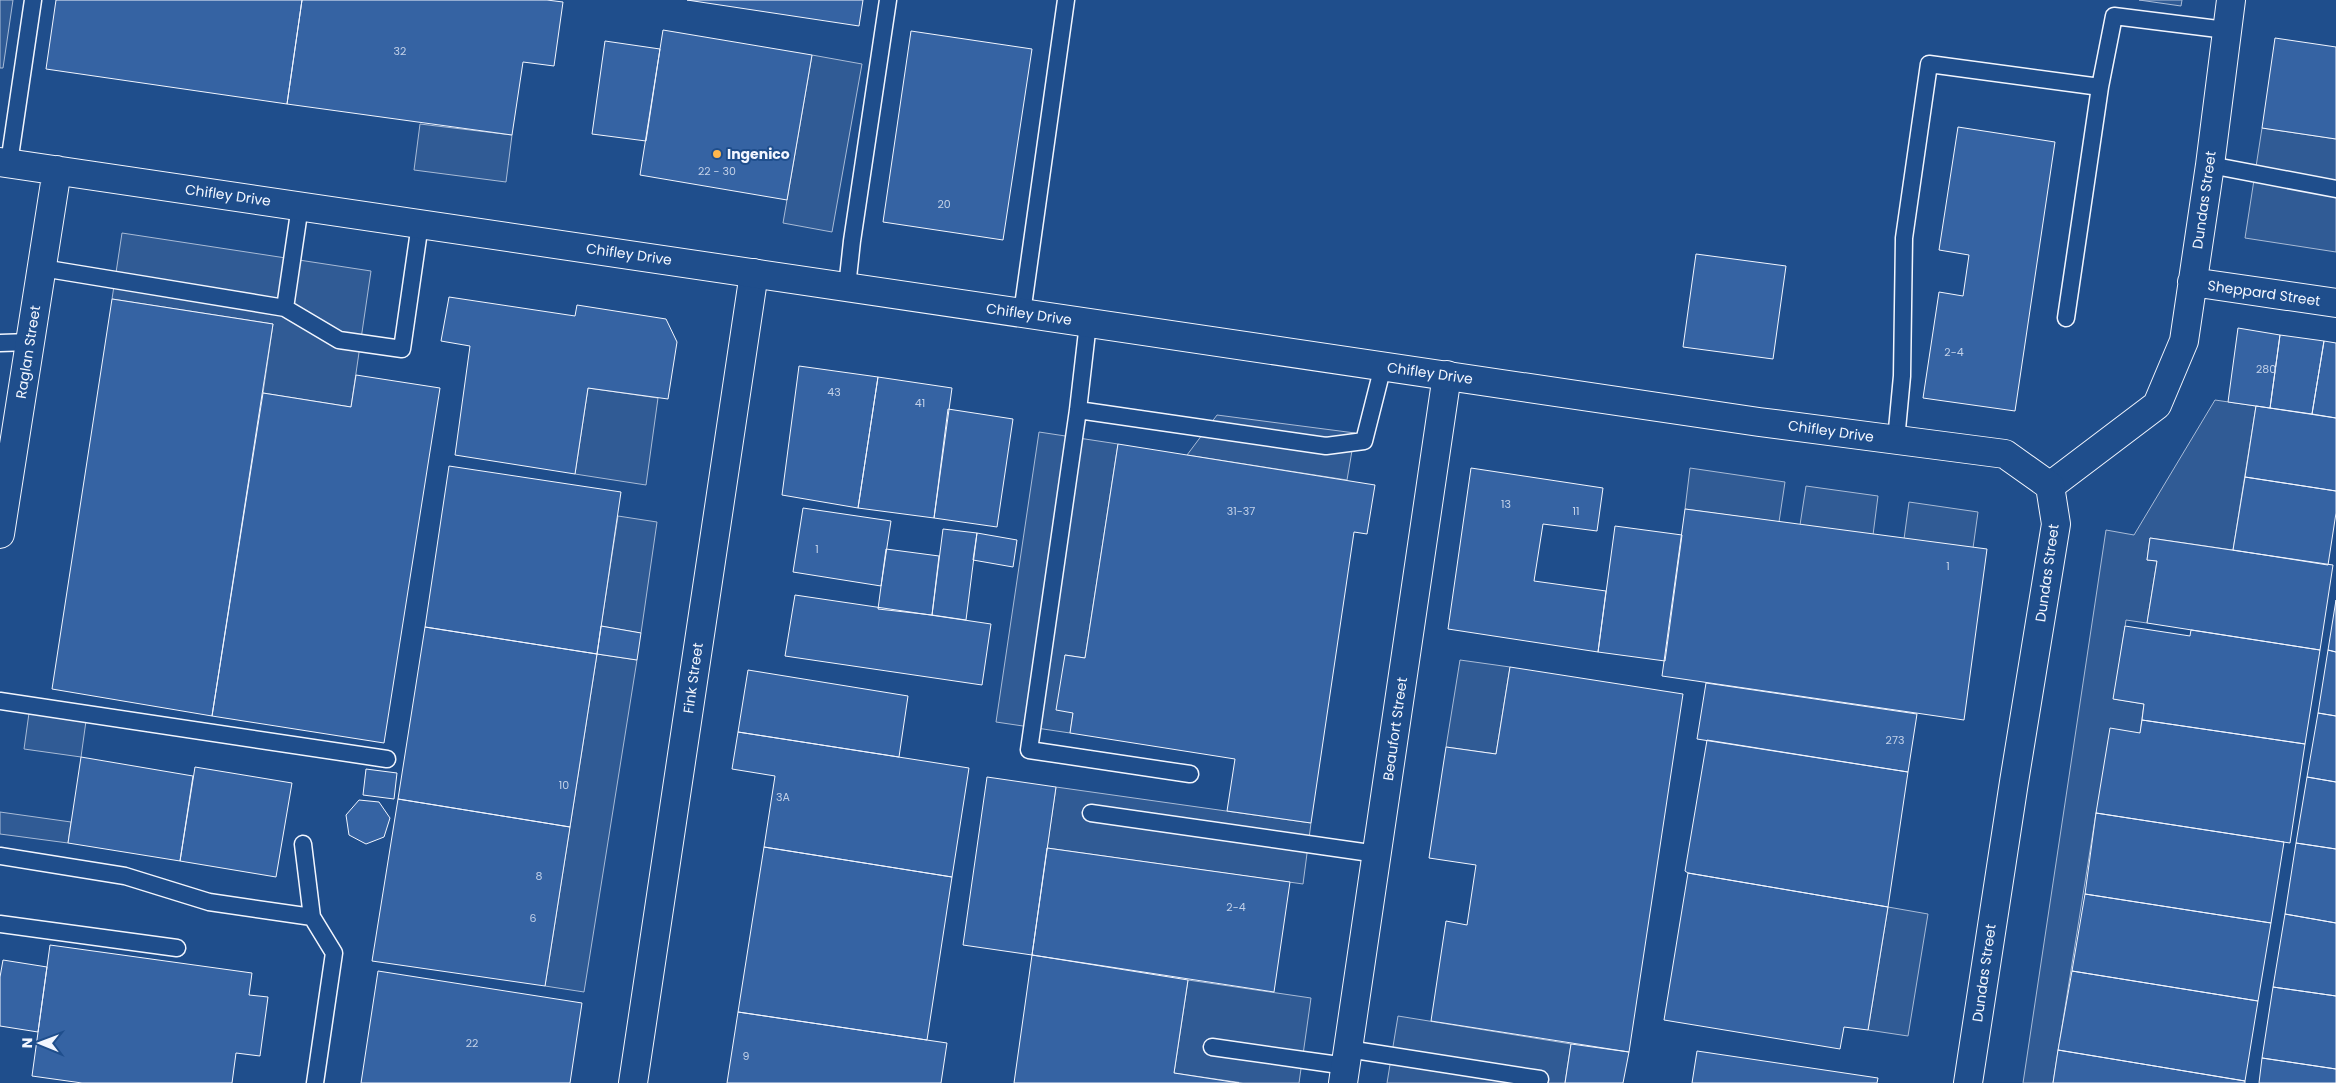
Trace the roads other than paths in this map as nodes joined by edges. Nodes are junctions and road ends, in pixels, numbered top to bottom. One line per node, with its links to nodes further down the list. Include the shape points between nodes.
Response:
1 (33, 0): 7 (lane)
2 (888, 0): 16 (lane)
3 (1066, 0): 19 (lane)
4 (2231, 0): 5 (street, Dundas Street)
5 (2226, 30): 6 (lane, via 2114,16); 8 (street, Dundas Street)
6 (2100, 87): 20 (lane); 27 (lane, via 1929,64 1904,238 1902,376)
7 (4, 162): 9 (street, Chifley Drive)
8 (2210, 165): 10 (lane); 15 (street, Dundas Street)
9 (57, 170): 11 (street, Chifley Drive); 13 (street, Raglan Street)
10 (2336, 189)
11 (300, 206): 12 (street, Chifley Drive); 18 (lane)
12 (420, 224): 14 (street, Chifley Drive); 18 (lane, via 402,349 340,340)
13 (42, 268): 18 (lane); 22 (street, Raglan Street)
14 (754, 273): 16 (street, Chifley Drive); 44 (street, Fink Street)
15 (2192, 282): 17 (street, Sheppard Street); 28 (street, Dundas Street, via 2184,341 2157,405)
16 (847, 287): 19 (street, Chifley Drive)
17 (2336, 303)
18 (285, 308)
19 (1022, 313): 21 (street, Chifley Drive)
20 (2066, 318)
21 (1088, 322): 24 (street, Chifley Drive); 26 (lane)
22 (30, 342): 23 (lane); 29 (street, Raglan Street)
23 (0, 343)
24 (1383, 366): 25 (street, Chifley Drive); 26 (lane, via 1364,441 1326,446)
25 (1447, 375): 27 (street, Chifley Drive); 35 (street, Beaufort Street)
26 (1078, 410): 32 (lane, via 1029,750)
27 (1896, 440): 28 (street, Chifley Drive, via 2005,454)
28 (2050, 486): 45 (street, Dundas Street, via 2056,524)
29 (0, 534)
30 (0, 701): 31 (lane)
31 (387, 760)
32 (1190, 774)
33 (1091, 813): 35 (lane)
34 (303, 844): 37 (lane)
35 (1377, 854): 41 (street, Beaufort Street)
36 (0, 856): 37 (lane, via 125,876 209,902)
37 (312, 917): 43 (lane, via 334,953)
38 (0, 924): 39 (lane)
39 (177, 948)
40 (1212, 1047): 41 (lane)
41 (1346, 1066): 42 (lane)
42 (1540, 1079)
43 (315, 1083)
44 (633, 1083)
45 (1968, 1083)

